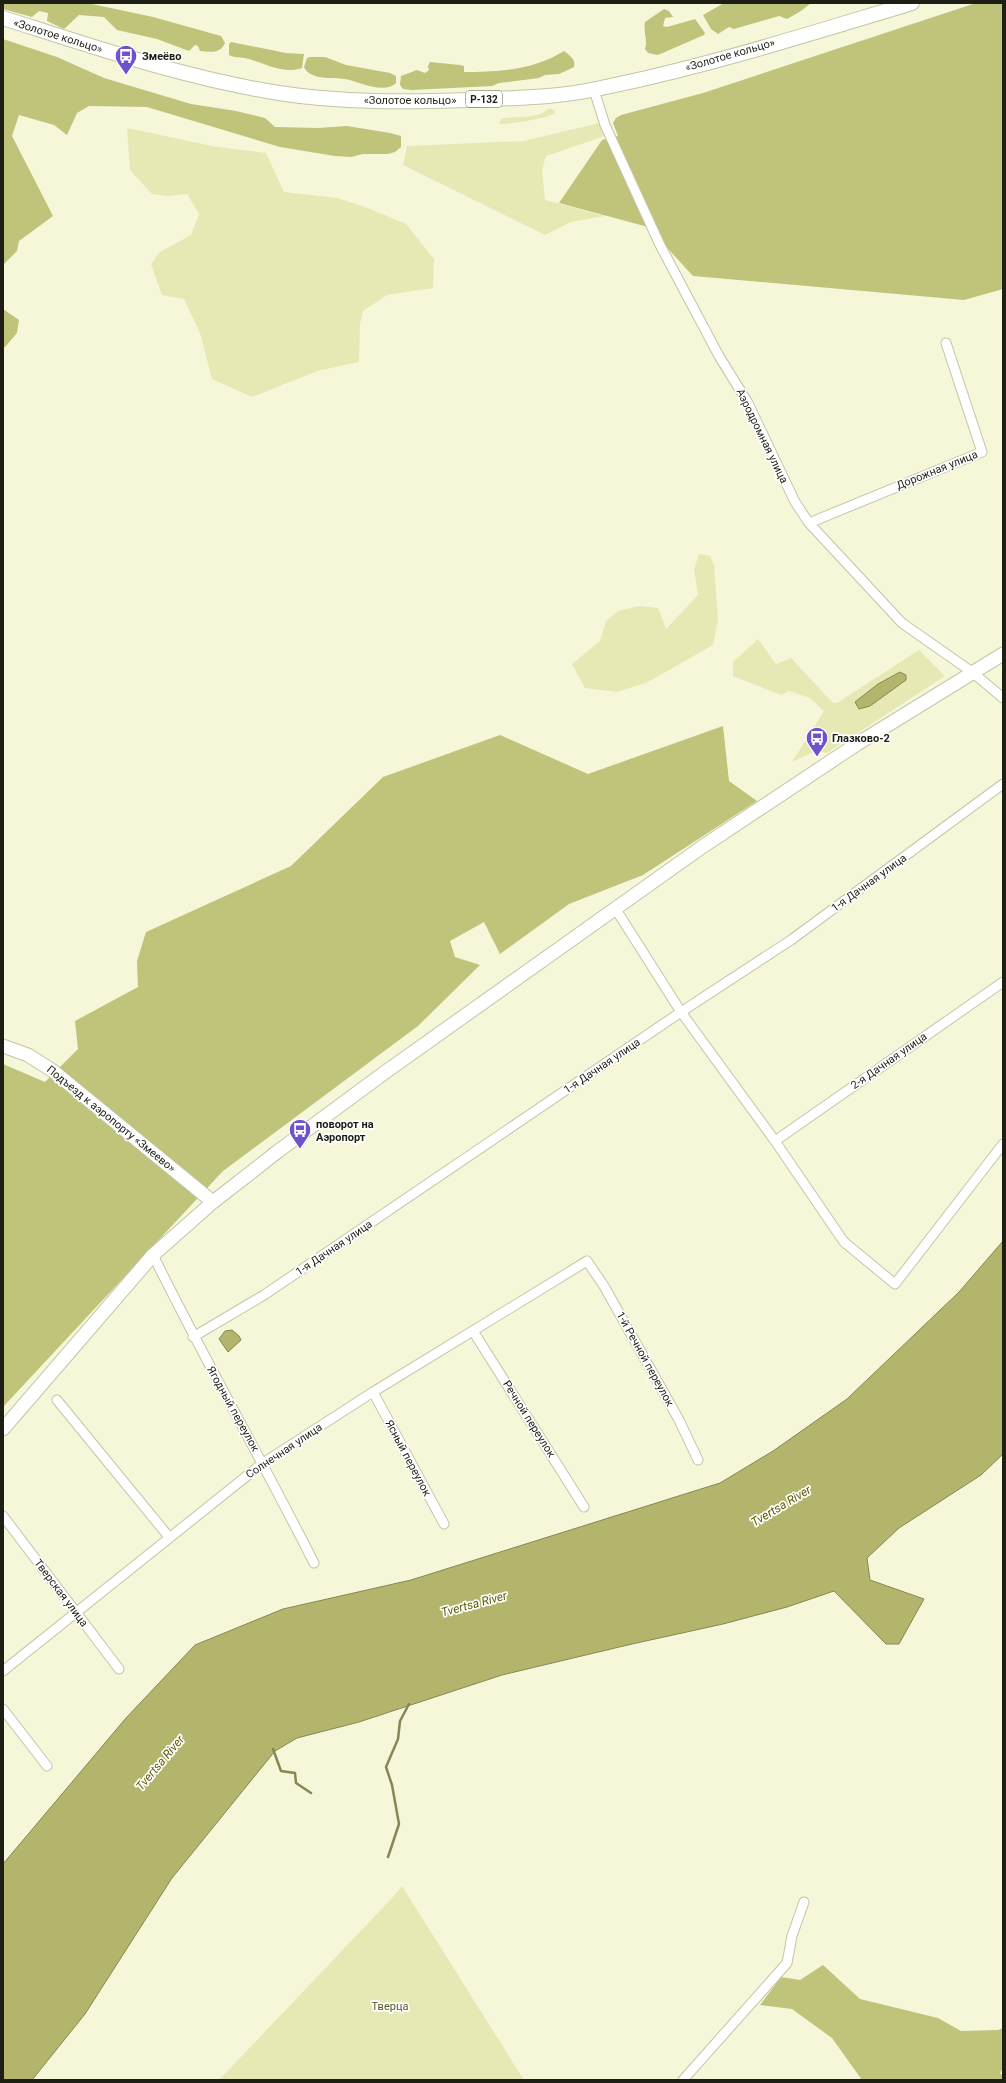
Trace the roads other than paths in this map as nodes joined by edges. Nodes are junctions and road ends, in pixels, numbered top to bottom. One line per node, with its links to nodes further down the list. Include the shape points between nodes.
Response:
1 (912, 3): 3 (main road, «Золотое кольцо» / Р-132, via 678,70)
2 (3, 18): 3 (main road, «Золотое кольцо» / Р-132, via 184,73 287,94 372,101 440,102)
3 (594, 90): 5 (street, Аэродромная улица, via 605,126 660,245 719,356 748,402 795,502)
4 (946, 343): 5 (street, Дорожная улица, via 982,452)
5 (809, 523): 7 (street, Аэродромная улица, via 902,623)
6 (1003, 654): 7 (main road)
7 (972, 672): 8 (street, Аэродромная улица); 10 (main road, via 702,847)
8 (1003, 698)
9 (1003, 784): 12 (street, 1-я Дачная улица, via 791,940)
10 (615, 908): 12 (street); 16 (main road, via 384,1073)
11 (1003, 982): 14 (street, 2-я Дачная улица)
12 (681, 1012): 14 (street); 20 (street, 1-я Дачная улица, via 264,1295)
13 (3, 1046): 16 (main road, Подъезд к аэропорту «Змеево», via 28,1055 53,1071)
14 (776, 1141): 15 (street, via 844,1242 895,1284)
15 (1003, 1144)
16 (213, 1202): 17 (main road)
17 (153, 1255): 20 (street, Ягодный переулок); 23 (main road)
18 (587, 1261): 19 (street, Солнечная улица); 24 (street, 1-й Речной переулок, via 604,1286 676,1413)
19 (473, 1331): 21 (street, Солнечная улица); 26 (street, Речной переулок)
20 (193, 1336): 25 (street, Ягодный переулок)
21 (373, 1392): 25 (street, Солнечная улица); 28 (street, Ясный переулок)
22 (57, 1400): 29 (street)
23 (3, 1429)
24 (698, 1460)
25 (263, 1463): 29 (street, Солнечная улица); 30 (street, Ягодный переулок)
26 (584, 1507)
27 (3, 1516): 31 (street, Тверская улица)
28 (444, 1524)
29 (169, 1537): 31 (street, Солнечная улица)
30 (314, 1563)
31 (77, 1614): 32 (street, Тверская улица); 33 (street, Солнечная улица)
32 (119, 1669)
33 (3, 1671)
34 (3, 1709): 35 (street)
35 (47, 1766)
36 (804, 1902): 37 (street, via 792,1936 787,1963)
37 (683, 2080)

